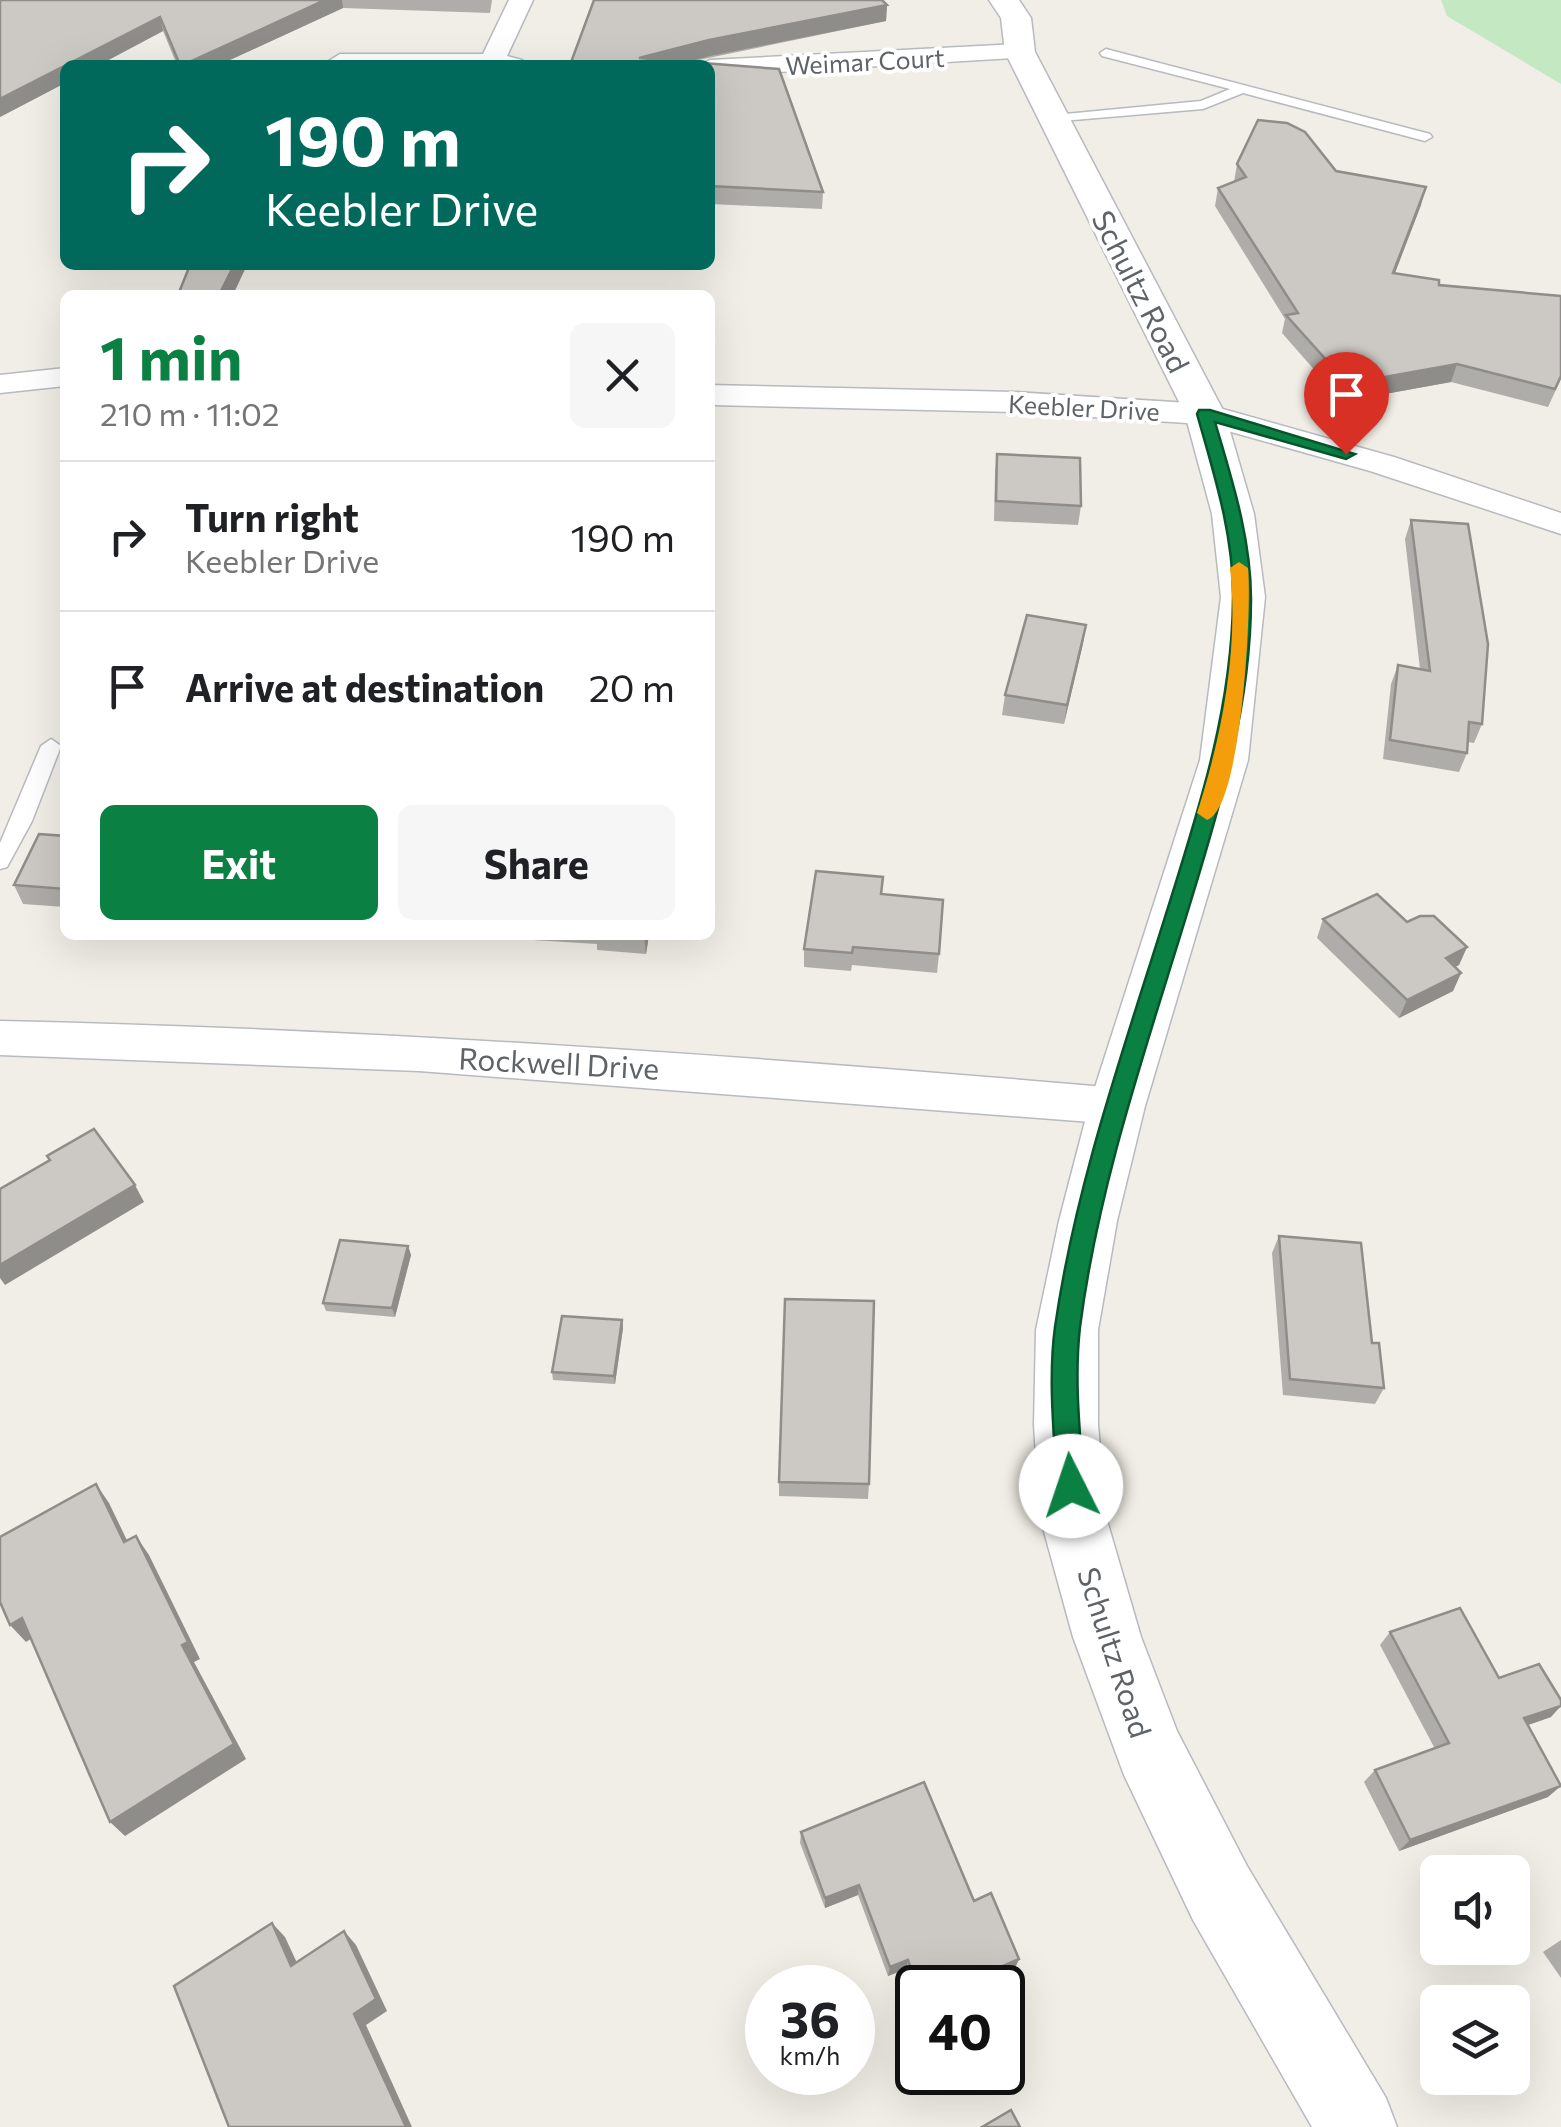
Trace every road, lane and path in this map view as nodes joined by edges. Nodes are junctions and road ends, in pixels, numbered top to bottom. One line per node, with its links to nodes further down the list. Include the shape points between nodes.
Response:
1 (521, 0): 5 (street)
2 (1004, 0): 3 (street, Schultz Road, via 1016,18)
3 (1020, 52): 6 (street, Weimar Court); 8 (street, Schultz Road)
4 (1106, 53): 7 (lane)
5 (503, 60)
6 (715, 68)
7 (1242, 89): 8 (lane, via 1203,105); 9 (lane)
8 (1055, 119): 13 (street, Schultz Road)
9 (1426, 136)
10 (60, 378): 11 (street)
11 (0, 384)
12 (715, 395): 13 (street, Keebler Drive)
13 (1205, 414): 14 (street, Keebler Drive); 18 (street, Schultz Road, via 1233,514 1242,598 1236,678 1224,760)
14 (1561, 524)
15 (51, 746): 16 (lane)
16 (0, 862)
17 (0, 1038): 18 (street, Rockwell Drive, via 177,1040 661,1067)
18 (1117, 1106): 19 (street, Schultz Road, via 1067,1330 1073,1517 1149,1750 1220,1892)
19 (1357, 2127)

